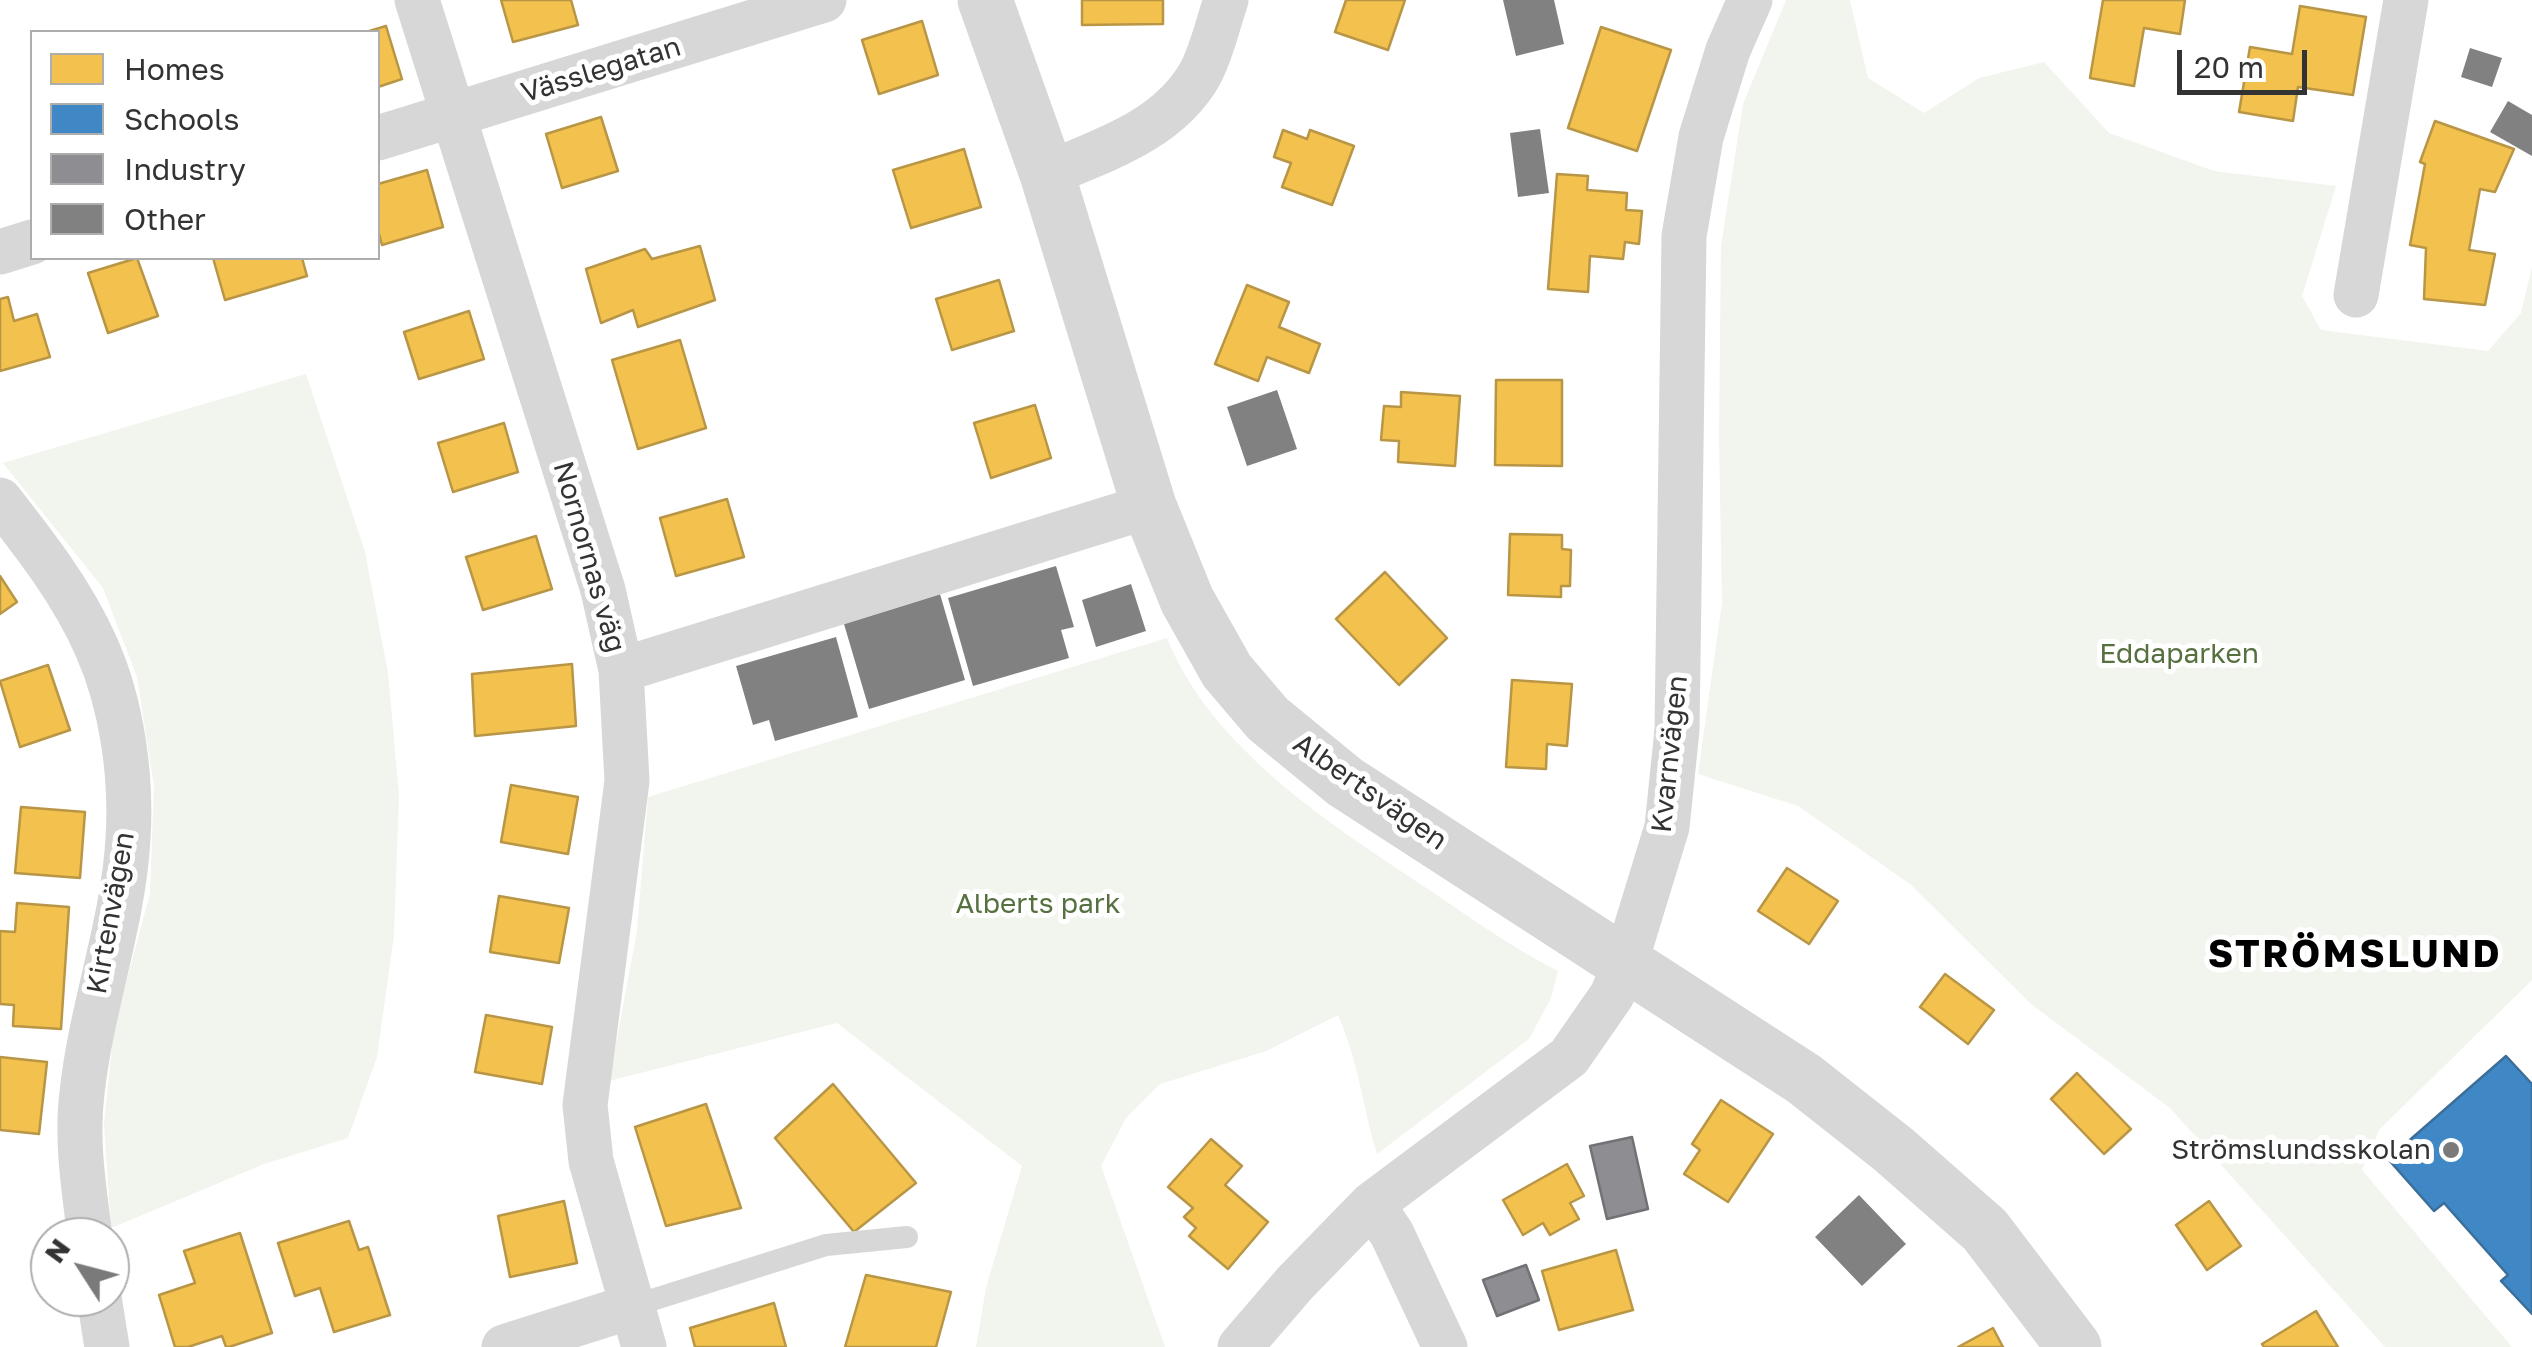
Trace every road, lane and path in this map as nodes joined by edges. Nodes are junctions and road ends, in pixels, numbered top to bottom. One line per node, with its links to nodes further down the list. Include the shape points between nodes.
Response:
1 (417, 0): 7 (street, Nornornas väg)
2 (824, 0): 7 (street, Vässlegatan)
3 (986, 0): 9 (street, Albertsvägen)
4 (1226, 0): 9 (street, via 1201,73 1176,104 1146,131)
5 (1750, 0): 16 (street, Kvarnvägen, via 1701,136 1684,236 1677,730 1667,827)
6 (2406, 0): 12 (street)
7 (453, 116): 8 (street, Vässlegatan); 15 (street, Nornornas väg, via 603,590)
8 (380, 137)
9 (1047, 174): 14 (street, Albertsvägen)
10 (30, 243): 11 (street)
11 (0, 252)
12 (2356, 295)
13 (0, 500): 18 (street, Kirtenvägen, via 63,583 96,646 113,692 126,776 128,840 81,1095)
14 (1149, 506): 15 (street); 16 (street, Albertsvägen, via 1227,672 1268,719 1344,782)
15 (622, 670): 21 (street, Nornornas väg, via 627,781 585,1105 591,1161)
16 (1626, 962): 17 (street, Kvarnvägen, via 1612,995 1568,1056); 26 (street, Albertsvägen, via 1804,1079 1894,1150 1985,1230)
17 (1372, 1204): 24 (street, Kvarnvägen); 25 (street)
18 (88, 1217)
19 (907, 1237): 21 (lane, via 826,1245)
20 (103, 1317): 22 (street)
21 (638, 1327): 23 (street)
22 (108, 1347)
23 (504, 1347)
24 (1240, 1347)
25 (1446, 1347)
26 (2074, 1347)

